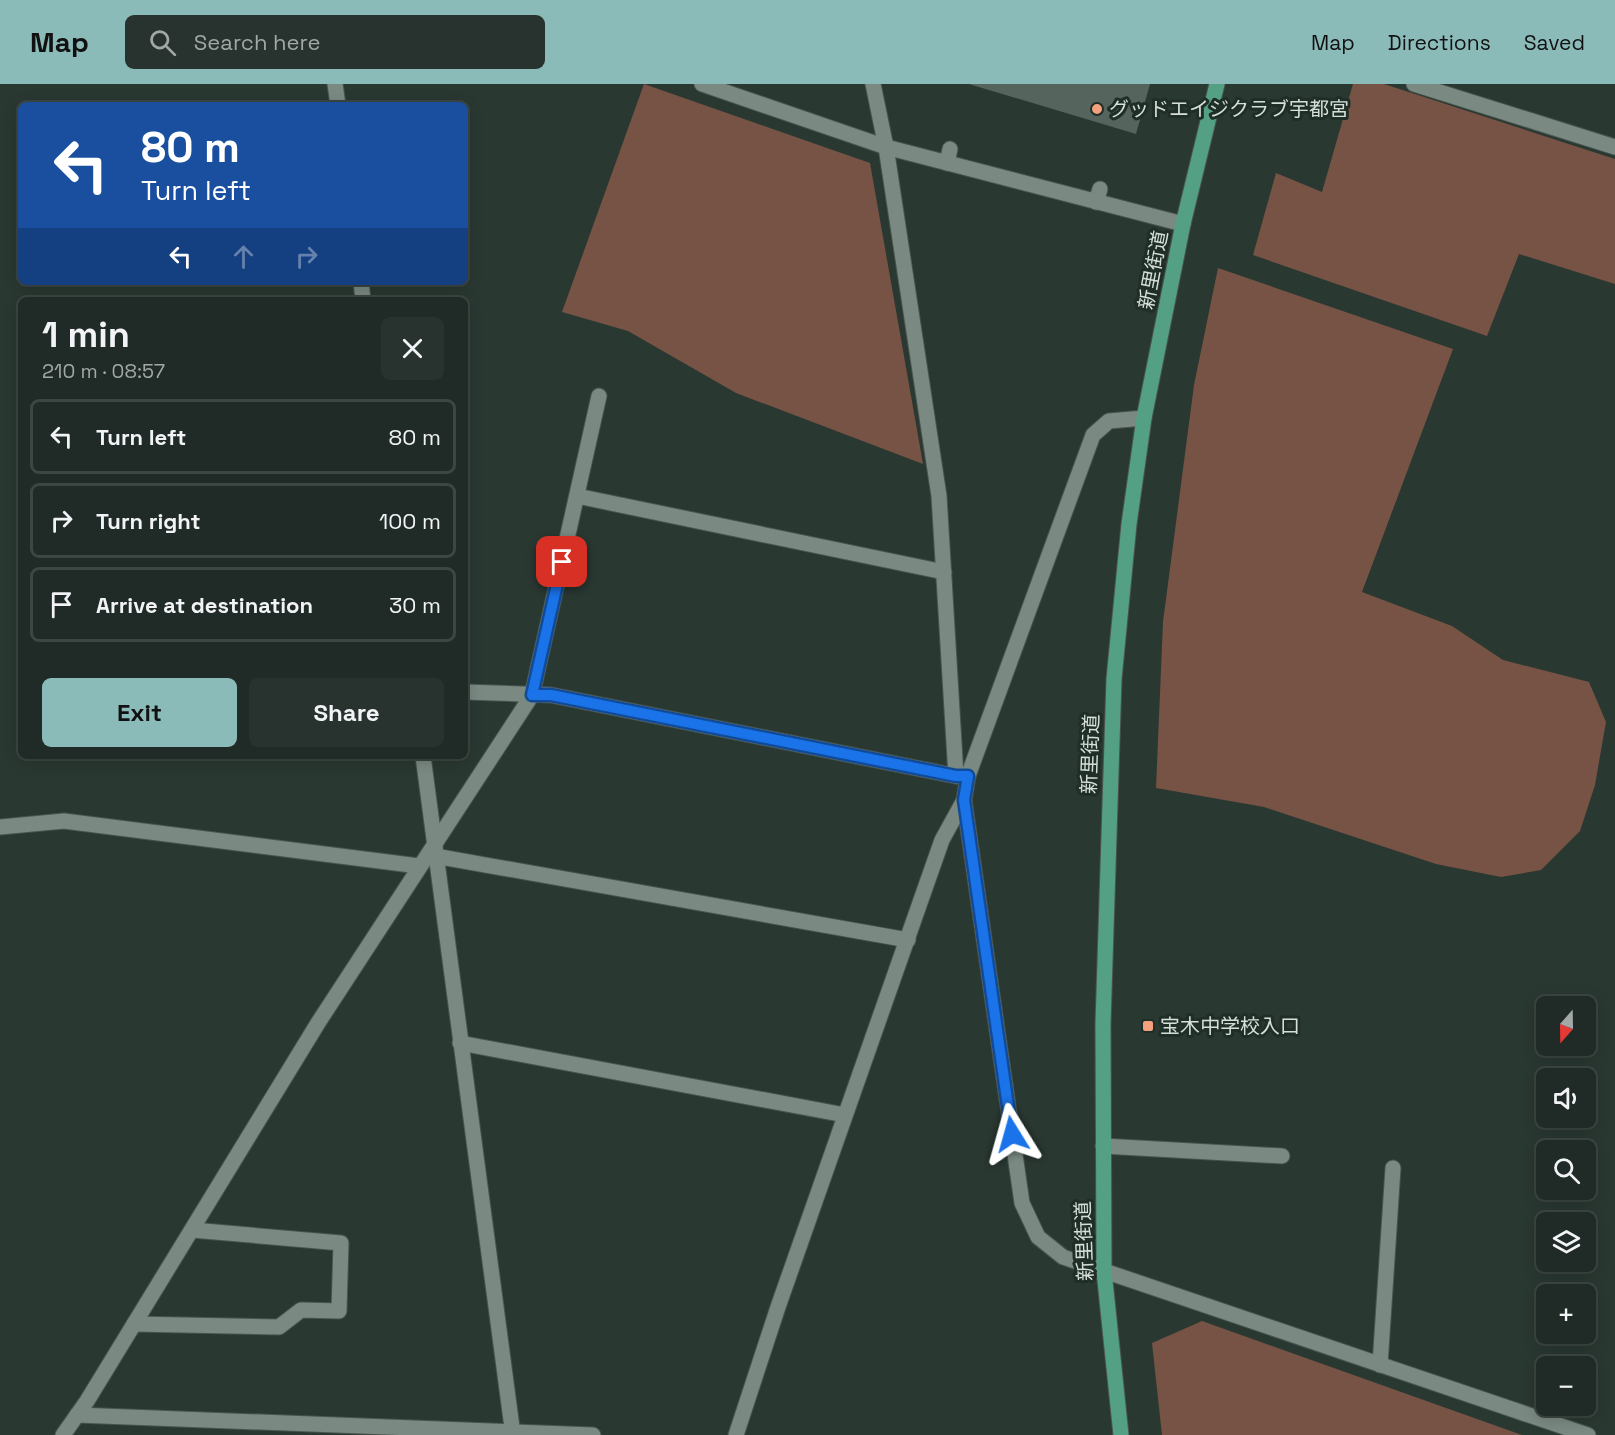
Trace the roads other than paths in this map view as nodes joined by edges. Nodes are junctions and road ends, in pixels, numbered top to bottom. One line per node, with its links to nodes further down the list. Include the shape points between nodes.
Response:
1 (335, 84): 6 (street)
2 (702, 84): 7 (street)
3 (873, 84): 7 (street)
4 (1217, 84): 9 (main road, 新里街道)
5 (1414, 84): 8 (street)
6 (338, 102)
7 (886, 147): 9 (street, via 949,156 1098,195); 13 (street, via 939,495)
8 (1615, 147)
9 (1183, 224): 11 (main road, 新里街道)
10 (599, 396): 12 (street)
11 (1144, 418): 17 (street, via 1109,421 1093,435); 25 (main road, 新里街道, via 1114,679)
12 (577, 496): 13 (street); 15 (street)
13 (944, 572): 17 (street)
14 (468, 692): 15 (street)
15 (532, 695): 17 (street, via 551,695); 20 (street)
16 (423, 759): 20 (street)
17 (962, 776): 18 (street)
18 (964, 800): 22 (street, via 942,840); 29 (street, via 1022,1203 1038,1237 1063,1257)
19 (0, 827): 21 (street, via 63,821)
20 (434, 851): 21 (street); 22 (street); 23 (street)
21 (419, 866): 28 (street)
22 (908, 940): 24 (street)
23 (460, 1043): 24 (street); 33 (street)
24 (845, 1115): 36 (street)
25 (1103, 1146): 26 (street); 29 (main road, 新里街道)
26 (1282, 1156)
27 (1393, 1168): 31 (street)
28 (192, 1230): 30 (street); 30 (street, via 341,1243 339,1311 301,1310 279,1327)
29 (1104, 1271): 31 (street); 37 (main road, 新里街道)
30 (134, 1324): 32 (street)
31 (1380, 1365): 38 (street)
32 (77, 1415): 33 (street); 34 (street)
33 (513, 1433): 35 (street)
34 (63, 1435)
35 (593, 1435)
36 (736, 1435)
37 (1121, 1435)
38 (1588, 1435)

